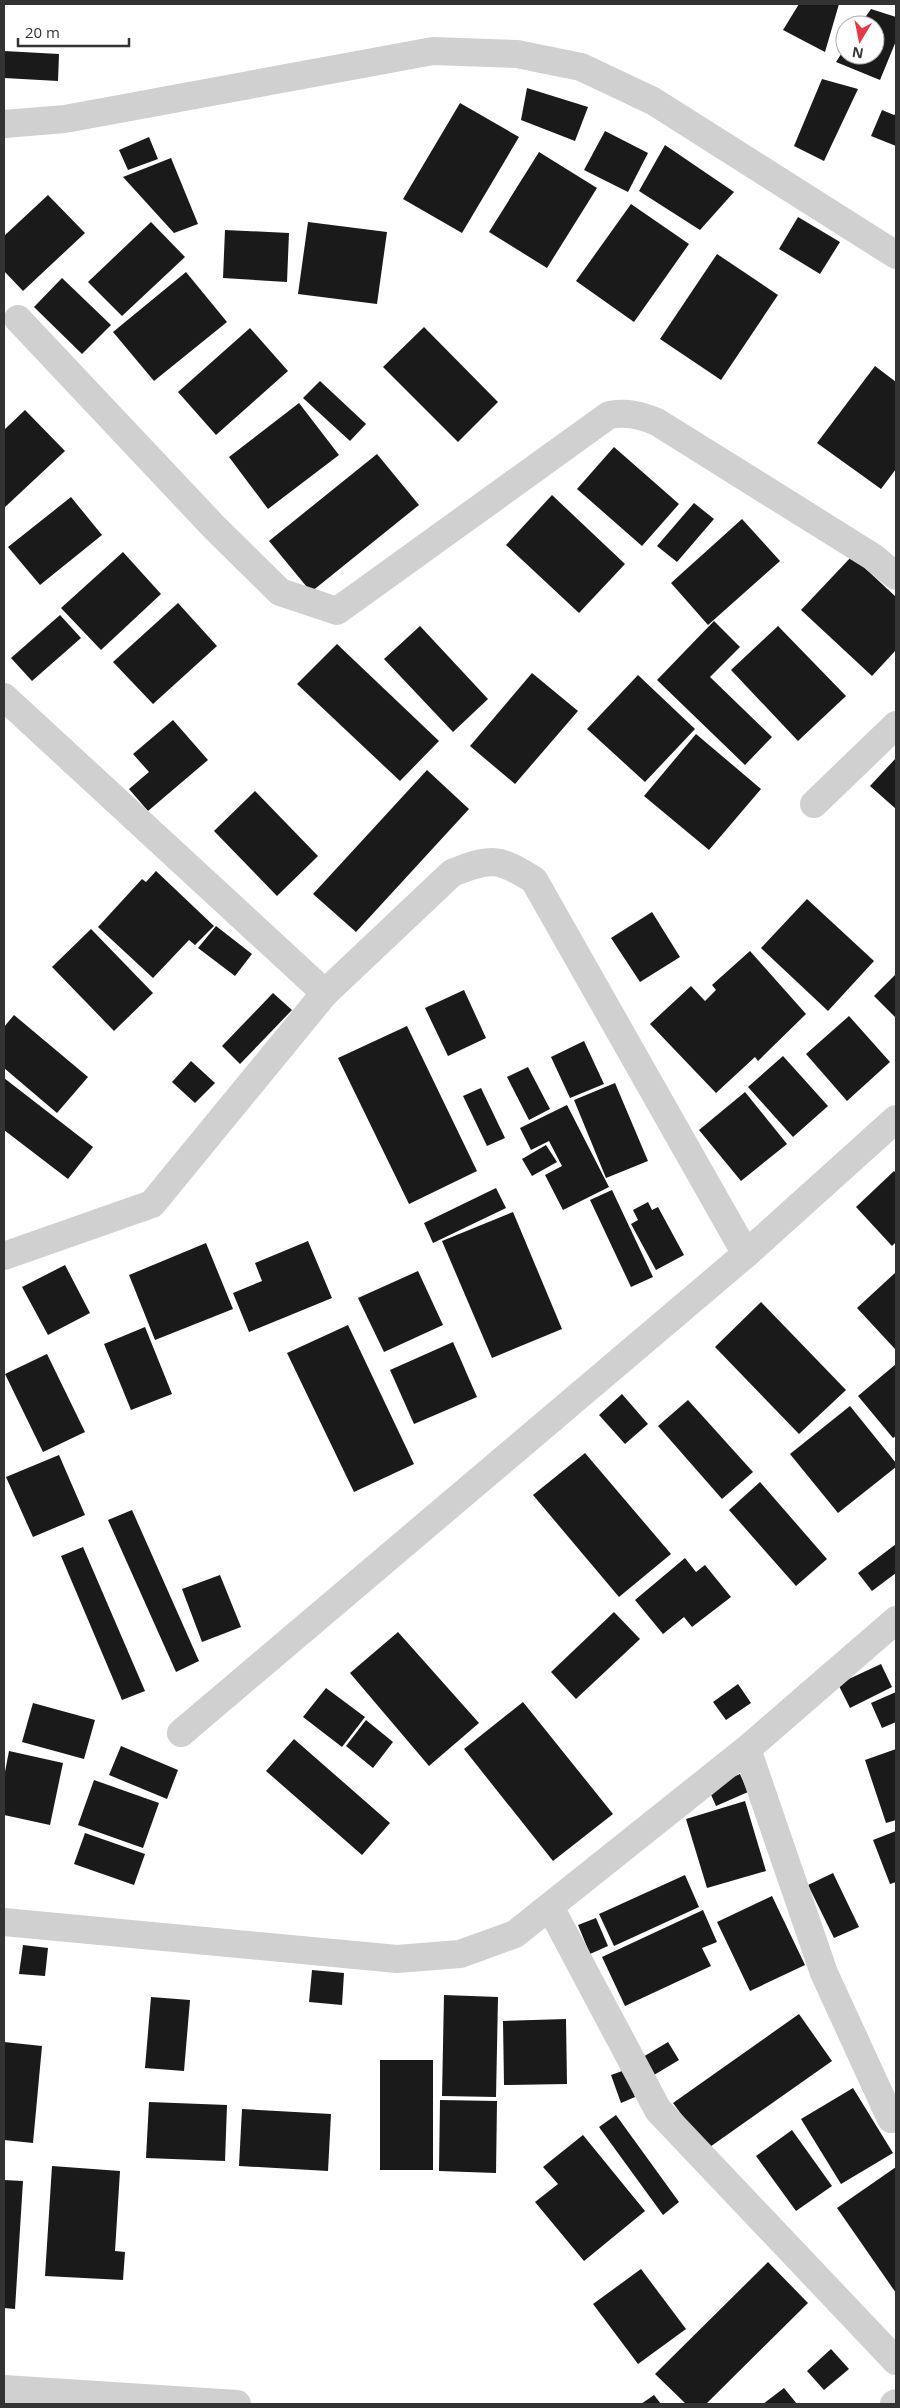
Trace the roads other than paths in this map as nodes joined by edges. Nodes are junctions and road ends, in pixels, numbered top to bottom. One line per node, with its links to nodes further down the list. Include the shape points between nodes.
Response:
1 (4, 124): 2 (street, via 65,119 433,51 517,54 581,67 653,100)
2 (896, 254)
3 (18, 319): 4 (street, via 214,527 280,592 336,611 609,415 624,413 638,414 657,422 873,558)
4 (896, 576)
5 (6, 705): 8 (street)
6 (896, 725): 7 (street)
7 (814, 804)
8 (325, 993): 10 (street, via 452,872 478,862 508,864 534,880); 11 (street, via 152,1204)
9 (896, 1119): 10 (street)
10 (746, 1254): 13 (street)
11 (4, 1256)
12 (896, 1620): 14 (street)
13 (181, 1733)
14 (747, 1750): 15 (street); 17 (street, via 824,1973)
15 (550, 1907): 16 (street, via 515,1934 460,1954 397,1959); 18 (street, via 658,2110)
16 (4, 1922)
17 (891, 2119)
18 (896, 2361)
19 (4, 2389): 20 (street)
20 (237, 2404)

